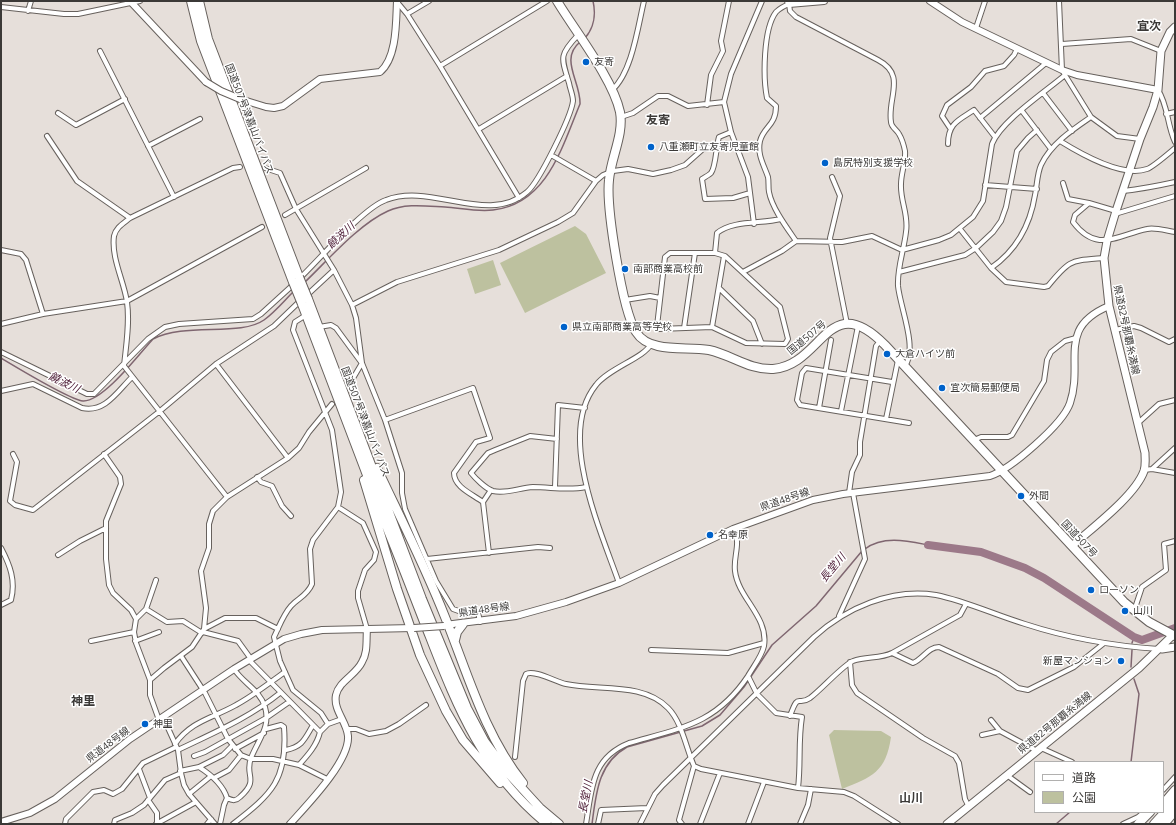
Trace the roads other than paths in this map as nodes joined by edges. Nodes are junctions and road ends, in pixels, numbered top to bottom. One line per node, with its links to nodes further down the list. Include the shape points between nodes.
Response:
1 (31, 1): 19 (street)
2 (140, 1): 16 (street)
3 (191, 1): 104 (highway, 国道507号津嘉山バイパス, via 204,48)
4 (199, 1): 104 (highway, 国道507号津嘉山バイパス, via 208,39)
5 (397, 1): 16 (street, bridge, via 391,59 386,68 380,72 320,79 283,106 274,108 240,99 206,82); 20 (street)
6 (429, 1): 20 (street)
7 (547, 1): 29 (street)
8 (557, 1): 23 (highway, 国道507号)
9 (644, 1): 32 (street, via 632,54)
10 (729, 1): 37 (street, via 721,41 722,51 711,76)
11 (762, 1): 36 (street, via 731,74)
12 (824, 1): 17 (street)
13 (930, 1): 21 (street)
14 (985, 1): 21 (street)
15 (1059, 1): 24 (street)
16 (131, 2): 19 (street, via 78,14)
17 (788, 2): 84 (street, via 776,12 767,41 765,85 767,98 776,106 776,115 760,140 759,148 760,159 768,178 769,194); 94 (street, via 790,11 796,17 883,62 891,70 895,88 890,110 891,122 899,134 905,153 901,183 907,216)
18 (1, 7): 19 (street)
19 (28, 10)
20 (407, 14): 29 (street)
21 (976, 28): 25 (street)
22 (1175, 28): 27 (main road, 県道82号那覇糸満線, via 1170,32)
23 (579, 36): 31 (street, via 563,53); 32 (highway, 国道507号)
24 (1062, 44): 27 (street, via 1132,40); 30 (street)
25 (1017, 49): 28 (street); 46 (street, via 1004,66 985,71 971,87 948,105 942,116)
26 (100, 51): 35 (street)
27 (1161, 51): 33 (main road, 県道82号那覇糸満線)
28 (1046, 63): 30 (street); 44 (street)
29 (440, 66): 47 (street)
30 (1064, 72): 33 (street); 34 (street); 42 (street)
31 (567, 76): 47 (street); 61 (street, via 573,101)
32 (612, 90): 43 (highway, 国道507号, via 618,103)
33 (1158, 90): 41 (street, via 1163,98); 53 (main road, 県道82号那覇糸満線)
34 (1044, 93): 38 (street); 49 (street)
35 (125, 99): 39 (street, via 76,125); 57 (street)
36 (724, 102): 37 (street); 50 (street)
37 (706, 105): 43 (street, via 688,106 668,96 658,96 633,113)
38 (1022, 111): 48 (street); 52 (street, via 1006,123)
39 (58, 112)
40 (1175, 112): 41 (street)
41 (1166, 114): 55 (street)
42 (1091, 116): 49 (street); 53 (street, via 1117,136)
43 (620, 117): 66 (highway, 国道507号, via 619,134)
44 (980, 118): 46 (street, via 974,110); 52 (street)
45 (200, 119): 57 (street)
46 (950, 128): 56 (street)
47 (479, 129): 78 (street, via 480,135)
48 (1037, 130): 60 (street); 72 (street, via 1017,151)
49 (1072, 131): 54 (street)
50 (731, 132): 58 (street, via 719,137); 75 (street, via 748,177)
51 (46, 136): 83 (street, via 77,181)
52 (995, 137): 71 (street)
53 (1140, 139): 65 (main road, 県道82号那覇糸満線)
54 (1060, 141): 60 (street); 65 (street, via 1086,156 1115,168)
55 (1175, 142)
56 (948, 144)
57 (148, 146): 77 (street)
58 (716, 146): 66 (street, via 703,149 685,165 671,170 653,174 628,169); 75 (street, via 711,173 702,179 706,199 733,198)
59 (1175, 148): 65 (street, via 1149,168)
60 (1051, 149): 73 (street, via 1040,167)
61 (552, 156): 68 (street); 78 (street, via 538,180)
62 (240, 167): 77 (street)
63 (265, 168): 80 (street, via 280,172)
64 (366, 168): 80 (street)
65 (1129, 170): 74 (main road, 県道82号那覇糸満線)
66 (610, 172): 68 (street); 107 (highway, 国道507号, via 609,206)
67 (832, 177): 91 (street, via 840,196)
68 (596, 181): 110 (street, via 573,212 558,222 499,250 396,282)
69 (1175, 182): 74 (street)
70 (1063, 183): 79 (street, via 1068,200)
71 (985, 185): 72 (street); 87 (street, via 979,209)
72 (1010, 187): 73 (street); 92 (street, via 1001,221)
73 (1036, 189): 100 (street, via 1033,211 1026,229 1005,258)
74 (1123, 191): 81 (main road, 県道82号那覇糸満線)
75 (750, 193): 85 (street)
76 (1175, 196): 81 (street)
77 (174, 197): 83 (street)
78 (519, 198): 97 (street, via 495,206 416,194 392,197 370,209)
79 (1089, 203): 81 (street); 90 (street, via 1075,215 1073,222 1091,237)
80 (296, 209): 82 (street); 97 (street)
81 (1115, 212): 90 (main road, 県道82号那覇糸満線)
82 (285, 215)
83 (130, 218): 108 (street, via 120,225 114,236 115,252)
84 (781, 219): 85 (street); 89 (street)
85 (754, 224): 96 (street, via 724,227 717,233)
86 (262, 227): 108 (street)
87 (960, 229): 92 (street); 94 (street, via 939,240)
88 (1175, 232): 90 (street, via 1148,228)
89 (796, 241): 91 (street); 102 (street)
90 (1107, 241): 99 (main road, 県道82号那覇糸満線)
91 (831, 242): 94 (street, via 872,236); 115 (street)
92 (976, 248): 100 (street); 103 (street, via 958,258)
93 (1, 250): 112 (street, via 21,254 26,260)
94 (902, 250): 103 (street)
95 (695, 253): 96 (street); 106 (street, via 670,253 665,257); 119 (street)
96 (715, 253): 98 (street)
97 (325, 255): 101 (street); 131 (street, via 288,291 253,319 165,327 148,339)
98 (724, 256): 102 (street); 105 (street)
99 (1104, 258): 100 (street, via 1067,264 1048,286 1044,287 1006,282); 111 (main road, 県道82号那覇糸満線)
100 (991, 268)
101 (334, 270): 110 (street); 130 (street, via 274,326)
102 (743, 272): 126 (street, via 780,307 783,314 788,340 786,344)
103 (899, 272): 132 (street, via 898,285 908,338 908,359)
104 (296, 279): 109 (highway, 国道507号津嘉山バイパス, bridge)
105 (719, 288): 118 (street); 126 (street, via 753,321)
106 (660, 298): 107 (street, via 650,296); 119 (street, via 657,326 659,329)
107 (625, 300): 125 (highway, 国道507号, via 636,332)
108 (127, 301): 112 (street); 131 (street)
109 (305, 301): 113 (highway, 国道507号津嘉山バイパス); 117 (highway, 国道507号津嘉山バイパス)
110 (352, 305): 129 (street)
111 (1109, 306): 120 (main road, 県道82号那覇糸満線); 121 (street, via 1098,310 1086,320)
112 (43, 314): 114 (street)
113 (306, 315): 141 (highway, 国道507号津嘉山バイパス); 146 (street, via 295,322 293,330)
114 (1, 324)
115 (847, 324): 116 (highway, 国道507号); 125 (highway, 国道507号, via 826,333 799,359 787,366 775,368 752,367 709,350 668,348)
116 (858, 326): 124 (highway, 国道507号, via 867,329); 134 (street)
117 (319, 327): 129 (street, via 331,325 336,328); 141 (highway, 国道507号津嘉山バイパス)
118 (712, 327): 119 (street); 126 (street, via 746,343)
119 (684, 328)
120 (1115, 330): 122 (street, via 1134,326 1169,342); 151 (main road, 県道82号那覇糸満線)
121 (1076, 338): 153 (street, via 1065,341 1051,352 1047,360 1044,381 1012,435); 160 (street, via 1073,392 1064,415)
122 (1175, 339)
123 (831, 340): 133 (street)
124 (880, 341): 128 (highway, 国道507号); 136 (street, via 876,346)
125 (651, 344): 142 (street, via 647,352 621,365 596,385 588,397)
126 (762, 344)
127 (1, 352): 131 (street, via 90,394 94,394)
128 (898, 360): 132 (highway, 国道507号); 137 (street)
129 (362, 362): 138 (street); 149 (street)
130 (216, 364): 144 (street); 157 (street)
131 (124, 366): 135 (street)
132 (904, 367): 153 (highway, 国道507号)
133 (826, 370): 134 (street); 143 (street); 143 (street, via 806,368 802,373 797,400 800,405)
134 (848, 375): 136 (street); 145 (street)
135 (132, 377): 139 (street, via 104,406 90,410 34,384); 144 (street)
136 (870, 378): 137 (street); 147 (street)
137 (892, 382): 148 (street)
138 (349, 385)
139 (1, 391)
140 (1175, 400): 151 (street, via 1159,404)
141 (340, 403): 146 (street); 190 (highway, via 413,543); 191 (highway); 275 (highway, 国道507号津嘉山バイパス, via 463,717 503,779); 281 (highway, 国道507号津嘉山バイパス, via 467,708 485,742 508,774)
142 (585, 408): 152 (street, via 558,405); 164 (street, via 581,440)
143 (818, 408): 145 (street)
144 (160, 411): 156 (street); 167 (street)
145 (841, 411): 147 (street)
146 (324, 412): 157 (street, via 299,448); 169 (street, via 335,443 341,492)
147 (864, 415): 148 (street); 166 (street, via 860,455 852,472)
148 (886, 419): 150 (street)
149 (385, 420): 168 (street, via 473,388 490,438 476,442 454,473 454,479 458,485); 179 (street, via 402,473 405,509)
150 (909, 423)
151 (1137, 423): 158 (main road, 県道82号那覇糸満線, via 1145,453)
152 (557, 439): 163 (street); 165 (street, via 530,436 488,453 471,473)
153 (973, 441): 160 (highway, 国道507号)
154 (1175, 448): 159 (street)
155 (13, 454): 156 (street, via 17,462 10,501 29,510 33,510)
156 (104, 454): 171 (street, via 120,477 121,484 106,521)
157 (288, 458): 162 (street)
158 (1144, 470): 159 (street); 174 (main road, 県道82号那覇糸満線, via 1131,492)
159 (1152, 470): 161 (street)
160 (1002, 472): 166 (street, 県道48号線, via 990,476); 174 (highway, 国道507号)
161 (1175, 473)
162 (257, 477): 167 (street); 170 (street, via 261,482 272,486 282,506)
163 (555, 487): 164 (street, via 574,490); 165 (street, via 531,487 503,492)
164 (586, 487): 181 (street)
165 (491, 490): 168 (street)
166 (851, 493): 172 (street, 県道48号線, via 813,500); 186 (street, via 865,559)
167 (227, 497): 194 (street, via 217,505 210,517 209,548 201,571 206,608)
168 (483, 502): 177 (street)
169 (338, 507): 192 (street, via 313,540 310,549 310,589 290,607); 193 (street, via 363,523 376,552 374,560 365,570 358,591)
170 (291, 516)
171 (106, 528): 178 (street); 187 (street, via 109,585)
172 (732, 529): 181 (street, 県道48号線); 202 (street, via 738,540 734,569 737,580 758,616)
173 (1175, 541): 185 (street, via 1164,544 1166,570 1143,586)
174 (1072, 546): 185 (highway, 国道507号)
175 (1, 548): 183 (street, via 9,562 13,585 11,600)
176 (550, 548): 177 (street)
177 (490, 553): 179 (street)
178 (58, 555)
179 (427, 559): 188 (street, via 436,581 453,608 467,614 478,612)
180 (156, 580): 184 (street)
181 (619, 582): 188 (street, 県道48号線, via 542,610)
182 (966, 604): 186 (street, via 936,595 898,595 861,606); 203 (street, via 1025,624); 207 (street, via 960,615)
183 (1, 606)
184 (146, 609): 187 (street); 194 (street, via 167,622 183,621)
185 (1134, 611): 197 (highway, 国道507号)
186 (839, 617): 219 (street, via 814,637)
187 (136, 619): 195 (street)
188 (480, 622): 189 (street, 県道48号線)
189 (463, 624): 190 (street, 県道48号線); 199 (highway, via 456,632)
190 (446, 625): 191 (street, 県道48号線, bridge); 199 (highway)
191 (412, 628): 193 (street, 県道48号線); 275 (highway, via 420,655 446,711 463,740 508,791 523,806)
192 (278, 629): 194 (street, via 256,618 225,618); 201 (street, via 274,637)
193 (367, 629): 201 (street, 県道48号線, via 308,632); 227 (street, via 366,650 362,663 341,685 336,695 335,703)
194 (203, 631): 208 (street, via 192,647); 209 (street, via 238,641)
195 (134, 632): 198 (street); 200 (street)
196 (159, 632): 200 (street)
197 (1174, 635): 205 (main road, 県道82号那覇糸満線)
198 (91, 640)
199 (455, 640): 281 (highway, via 467,678 487,725 518,776)
200 (135, 641): 214 (street)
201 (276, 643): 209 (street, 県道48号線); 212 (street)
202 (764, 643): 206 (street, via 728,652); 213 (street)
203 (1103, 644): 205 (street); 207 (street, via 1074,668 1028,690 1018,688 998,674 939,647 931,649 913,663)
204 (1175, 647): 205 (main road)
205 (1161, 649): 242 (main road, 県道82号那覇糸満線)
206 (651, 650)
207 (892, 653): 210 (street, via 884,657)
208 (181, 656): 214 (street); 216 (street)
209 (250, 659): 211 (street, 県道48号線); 215 (street)
210 (850, 662): 224 (street, via 809,699 798,699); 274 (street, via 852,685 857,693 923,738 955,756 959,763 965,799)
211 (234, 669): 216 (street, 県道48号線); 217 (street)
212 (285, 672): 215 (street); 229 (street, via 293,690 321,713)
213 (748, 676): 219 (street); 232 (street, via 723,706 703,720)
214 (150, 680): 226 (street, via 150,695)
215 (270, 682): 217 (street); 218 (street)
216 (203, 690): 223 (street); 226 (street, 県道48号線)
217 (257, 692): 221 (street); 223 (street)
218 (280, 693): 220 (street); 221 (street)
219 (757, 694): 224 (street, via 776,713); 247 (street)
220 (289, 702): 225 (street); 230 (street)
221 (265, 705): 225 (street); 231 (street)
222 (426, 705): 233 (street, via 386,731 369,734 356,729)
223 (216, 714): 231 (street); 239 (street, via 183,733)
224 (790, 716): 262 (street, via 802,717 798,740)
225 (266, 718): 234 (street); 238 (street)
226 (161, 719): 239 (street); 283 (street, 県道48号線, via 116,750 59,796 30,813)
227 (342, 719): 229 (street); 233 (street)
228 (991, 720): 235 (street)
229 (328, 724): 236 (street)
230 (313, 725): 236 (street); 241 (street, via 298,747)
231 (222, 728): 238 (street); 239 (street)
232 (680, 728): 245 (street, via 670,709 648,695 636,691 565,684 530,672 524,676 523,681); 247 (street); 292 (street, via 618,747 606,757 594,778)
233 (346, 729): 259 (street, via 348,738 344,756)
234 (265, 731): 240 (street); 241 (street, via 281,725 284,727); 246 (street)
235 (1000, 731): 237 (street); 242 (street)
236 (320, 732): 250 (street, via 310,753)
237 (982, 736)
238 (228, 739): 240 (street); 244 (street)
239 (176, 747): 253 (street, via 143,763); 254 (street)
240 (234, 748): 243 (street); 252 (street)
241 (286, 750): 249 (street)
242 (1039, 750): 248 (street); 256 (main road, 県道82号那覇糸満線)
243 (241, 755): 246 (street); 257 (street, via 229,770)
244 (194, 756)
245 (515, 757)
246 (251, 758): 249 (street); 269 (street, via 249,789 237,800)
247 (690, 758): 251 (street); 276 (street, via 663,785)
248 (1069, 761)
249 (284, 762): 250 (street); 290 (street, via 268,794 255,808)
250 (299, 765): 259 (street)
251 (694, 766): 255 (street); 295 (street, via 679,820)
252 (199, 767): 254 (street); 257 (street)
253 (139, 769): 270 (street); 285 (street, via 122,789 113,794 104,790 93,792 66,819)
254 (180, 772): 267 (street); 270 (street, via 165,780)
255 (720, 773): 260 (street); 296 (street)
256 (1008, 776): 266 (street); 274 (main road, 県道82号那覇糸満線)
257 (212, 777): 267 (street); 269 (street)
258 (1175, 777): 264 (street)
259 (327, 779): 291 (street)
260 (764, 782): 262 (street); 297 (street)
261 (1175, 786): 268 (highway)
262 (798, 788): 263 (street)
263 (811, 789): 298 (street); 299 (street, via 844,792 854,796)
264 (1164, 789)
265 (1175, 790): 273 (highway)
266 (1030, 792)
267 (189, 794): 272 (street)
268 (1164, 797)
269 (227, 798): 289 (street)
270 (149, 799): 284 (street, via 157,813); 286 (street, via 132,813 115,820)
271 (1175, 801): 304 (highway)
272 (196, 802): 282 (street); 284 (street)
273 (1164, 803)
274 (969, 807): 300 (main road, 県道82号那覇糸満線)
275 (529, 808): 281 (highway, 国道507号津嘉山バイパス)
276 (647, 808): 293 (street, via 600,810); 294 (street)
277 (1175, 811): 305 (highway)
278 (1143, 813): 301 (street)
279 (1149, 813): 302 (highway)
280 (1155, 813): 303 (highway)
281 (550, 819)
282 (211, 820): 287 (street); 288 (street)
283 (1, 822)
284 (157, 823)
285 (65, 824)
286 (114, 824)
287 (207, 824)
288 (215, 824)
289 (220, 824)
290 (233, 824)
291 (290, 824)
292 (586, 824)
293 (598, 824)
294 (640, 824)
295 (682, 824)
296 (700, 824)
297 (748, 824)
298 (800, 824)
299 (898, 824)
300 (947, 824)
301 (1123, 824)
302 (1138, 824)
303 (1145, 824)
304 (1154, 824)
305 (1164, 824)

